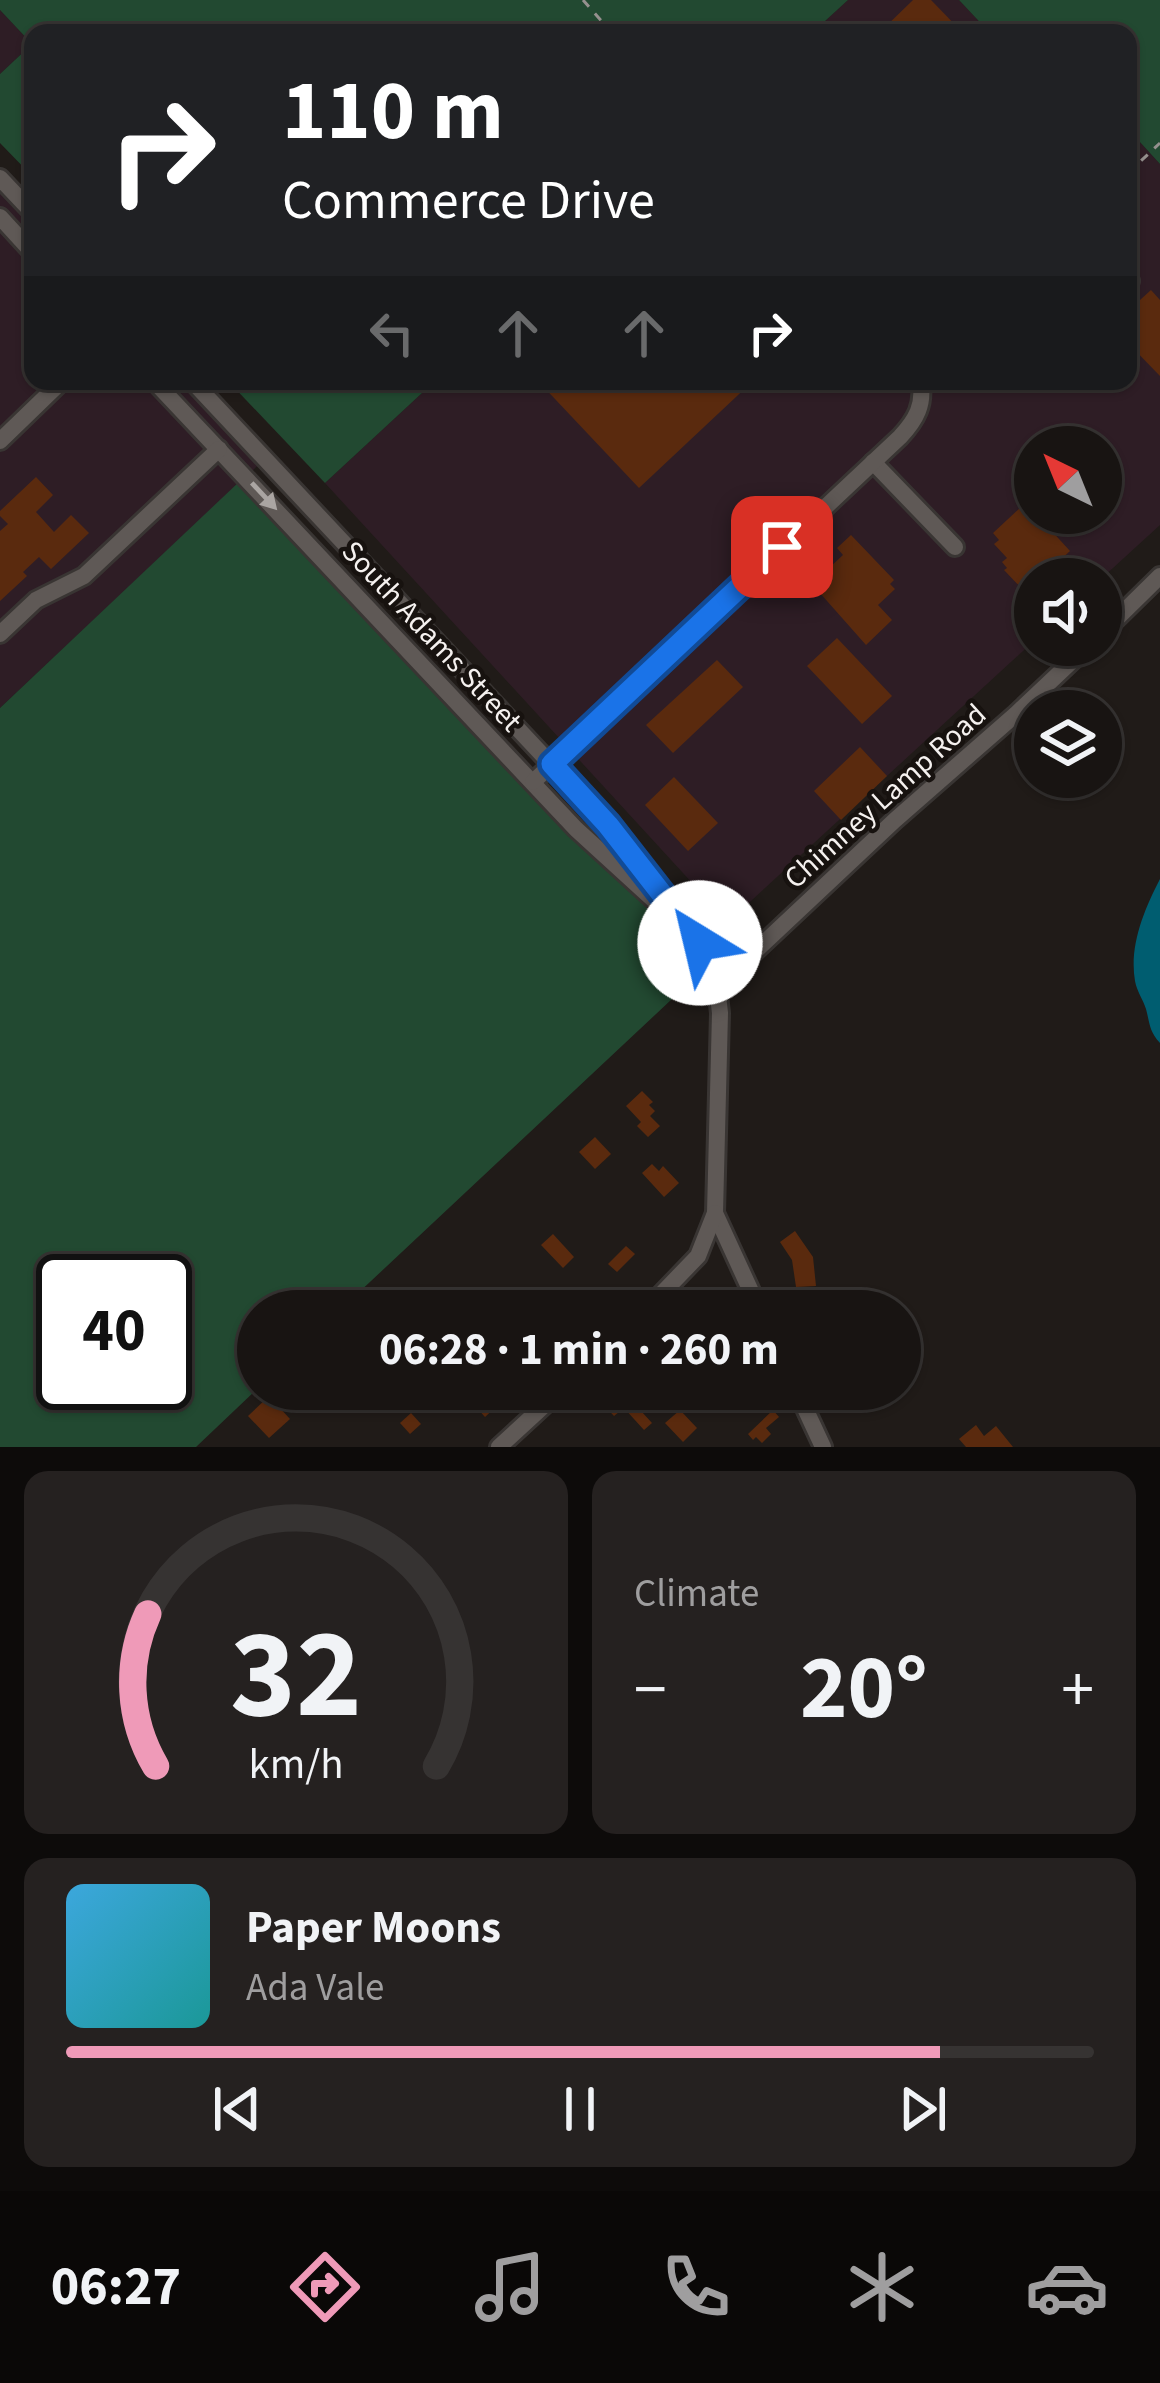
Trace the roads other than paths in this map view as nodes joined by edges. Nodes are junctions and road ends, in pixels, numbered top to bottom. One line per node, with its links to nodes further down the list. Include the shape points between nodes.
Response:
1 (0, 178): 2 (street)
2 (24, 203)
3 (0, 218): 4 (street)
4 (24, 243)
5 (53, 390): 9 (street)
6 (163, 390): 10 (street, South Adams Street)
7 (200, 390): 17 (street, South Adams Street)
8 (923, 390): 11 (street, via 911,425)
9 (0, 441)
10 (219, 449): 15 (street, via 84,576 35,600); 18 (street, South Adams Street, one-way to 18)
11 (873, 462): 12 (street); 17 (street)
12 (956, 547)
13 (1160, 576): 14 (street)
14 (1122, 613)
15 (0, 634)
16 (1067, 666): 20 (street, Chimney Lamp Road)
17 (552, 764): 18 (street); 19 (street, South Adams Street)
18 (533, 782): 19 (street, South Adams Street)
19 (681, 918): 20 (street, South Adams Street)
20 (717, 987): 21 (street)
21 (715, 1213): 22 (street, via 698,1256); 23 (street)
22 (665, 1290)
23 (750, 1290)
24 (539, 1410): 26 (street)
25 (806, 1410): 27 (street)
26 (499, 1447)
27 (823, 1447)

